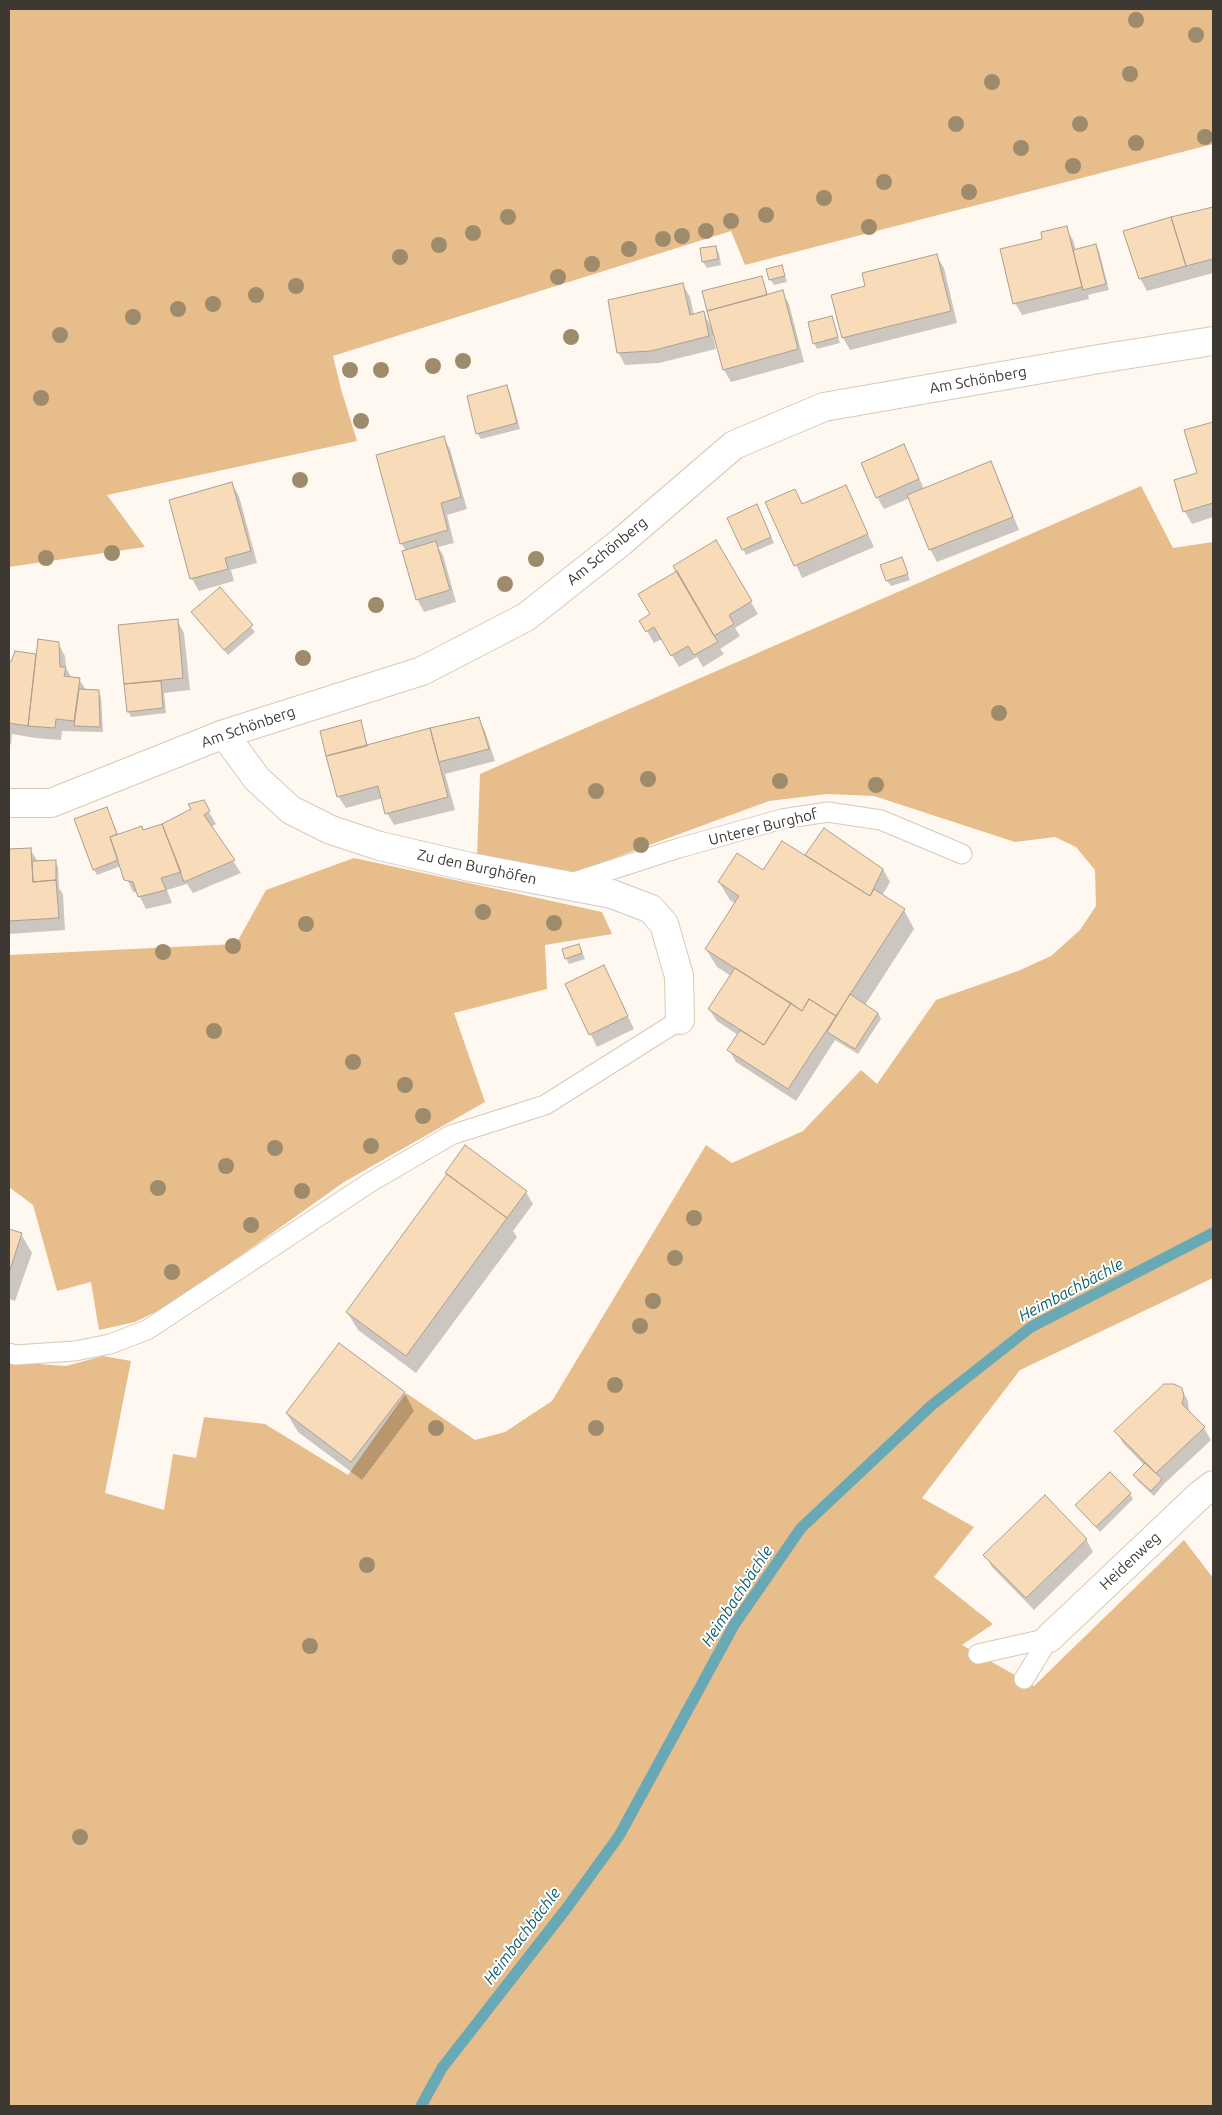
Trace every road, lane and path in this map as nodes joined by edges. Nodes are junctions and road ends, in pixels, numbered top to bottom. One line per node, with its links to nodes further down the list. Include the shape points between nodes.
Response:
1 (1213, 341): 2 (street, Am Schönberg, via 824,407 734,445 621,542 526,617 422,671)
2 (224, 734): 3 (street, Am Schönberg, via 51,803); 5 (street, Zu den Burghöfen, via 257,779 291,810 331,830 380,846)
3 (9, 803)
4 (962, 854): 5 (lane, Unterer Burghof, via 881,820 828,812 782,819)
5 (564, 886): 6 (street, Zu den Burghöfen, via 612,894 652,908 664,924 679,976)
6 (680, 1020): 7 (lane, via 545,1105 450,1135 369,1183 147,1330 110,1344 75,1351)
7 (9, 1353)
8 (1213, 1485): 9 (street, Heidenweg)
9 (1048, 1638): 10 (lane); 11 (lane, Heidenweg)
10 (978, 1654)
11 (1024, 1679)

